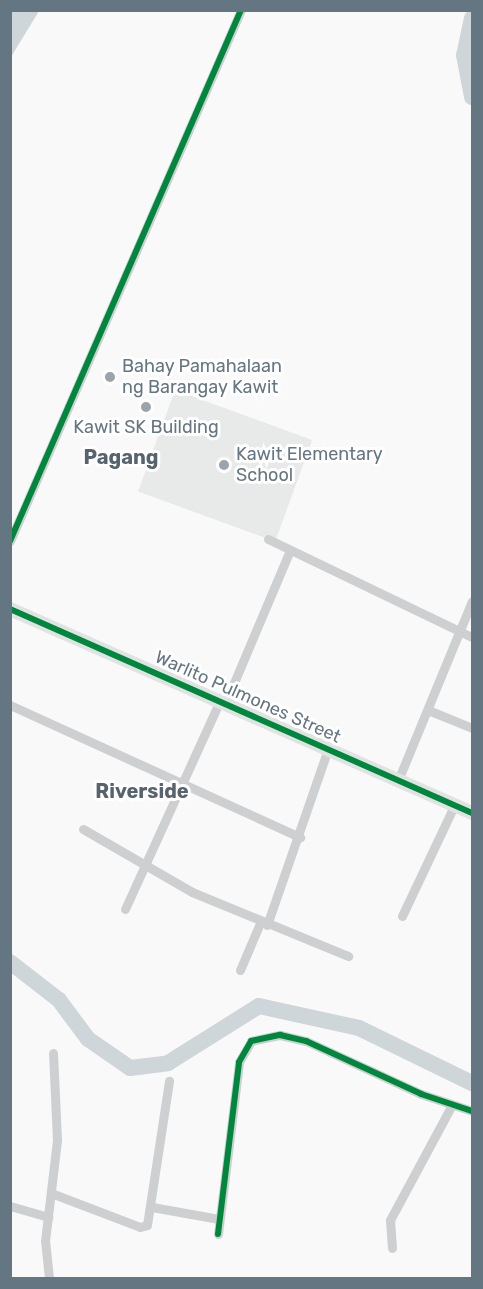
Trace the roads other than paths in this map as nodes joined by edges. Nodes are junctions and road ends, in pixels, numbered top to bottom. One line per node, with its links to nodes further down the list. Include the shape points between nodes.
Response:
1 (241, 10): 3 (street)
2 (268, 539): 4 (street)
3 (10, 541)
4 (290, 550): 7 (street); 9 (street)
5 (472, 602): 7 (street)
6 (10, 609): 9 (street, Warlito Pulmones Street)
7 (460, 632): 8 (street); 11 (street)
8 (472, 637)
9 (223, 703): 13 (street, Warlito Pulmones Street); 15 (street)
10 (10, 705): 15 (street)
11 (428, 710): 12 (street); 14 (street)
12 (472, 728)
13 (328, 749): 14 (street, Warlito Pulmones Street); 19 (street)
14 (399, 778): 16 (street, Warlito Pulmones Street)
15 (184, 783): 19 (street); 20 (street)
16 (455, 804): 17 (street, Warlito Pulmones Street); 22 (street)
17 (472, 813)
18 (83, 829): 20 (street)
19 (300, 837): 23 (street)
20 (146, 861): 21 (street); 23 (street, via 192,892)
21 (125, 909)
22 (402, 916)
23 (263, 924): 24 (street); 25 (street)
24 (348, 956)
25 (240, 970)
26 (53, 1053): 30 (street, via 57,1140)
27 (169, 1081): 32 (street)
28 (452, 1105): 29 (street); 34 (street, via 306,1041 280,1035 251,1041 239,1062); 36 (street, via 392,1215)
29 (472, 1111)
30 (51, 1193): 32 (street, via 140,1227 147,1225); 33 (street)
31 (10, 1206): 33 (street)
32 (152, 1208): 34 (street)
33 (48, 1217): 37 (street)
34 (219, 1219): 35 (street)
35 (218, 1234)
36 (392, 1248)
37 (49, 1278)

